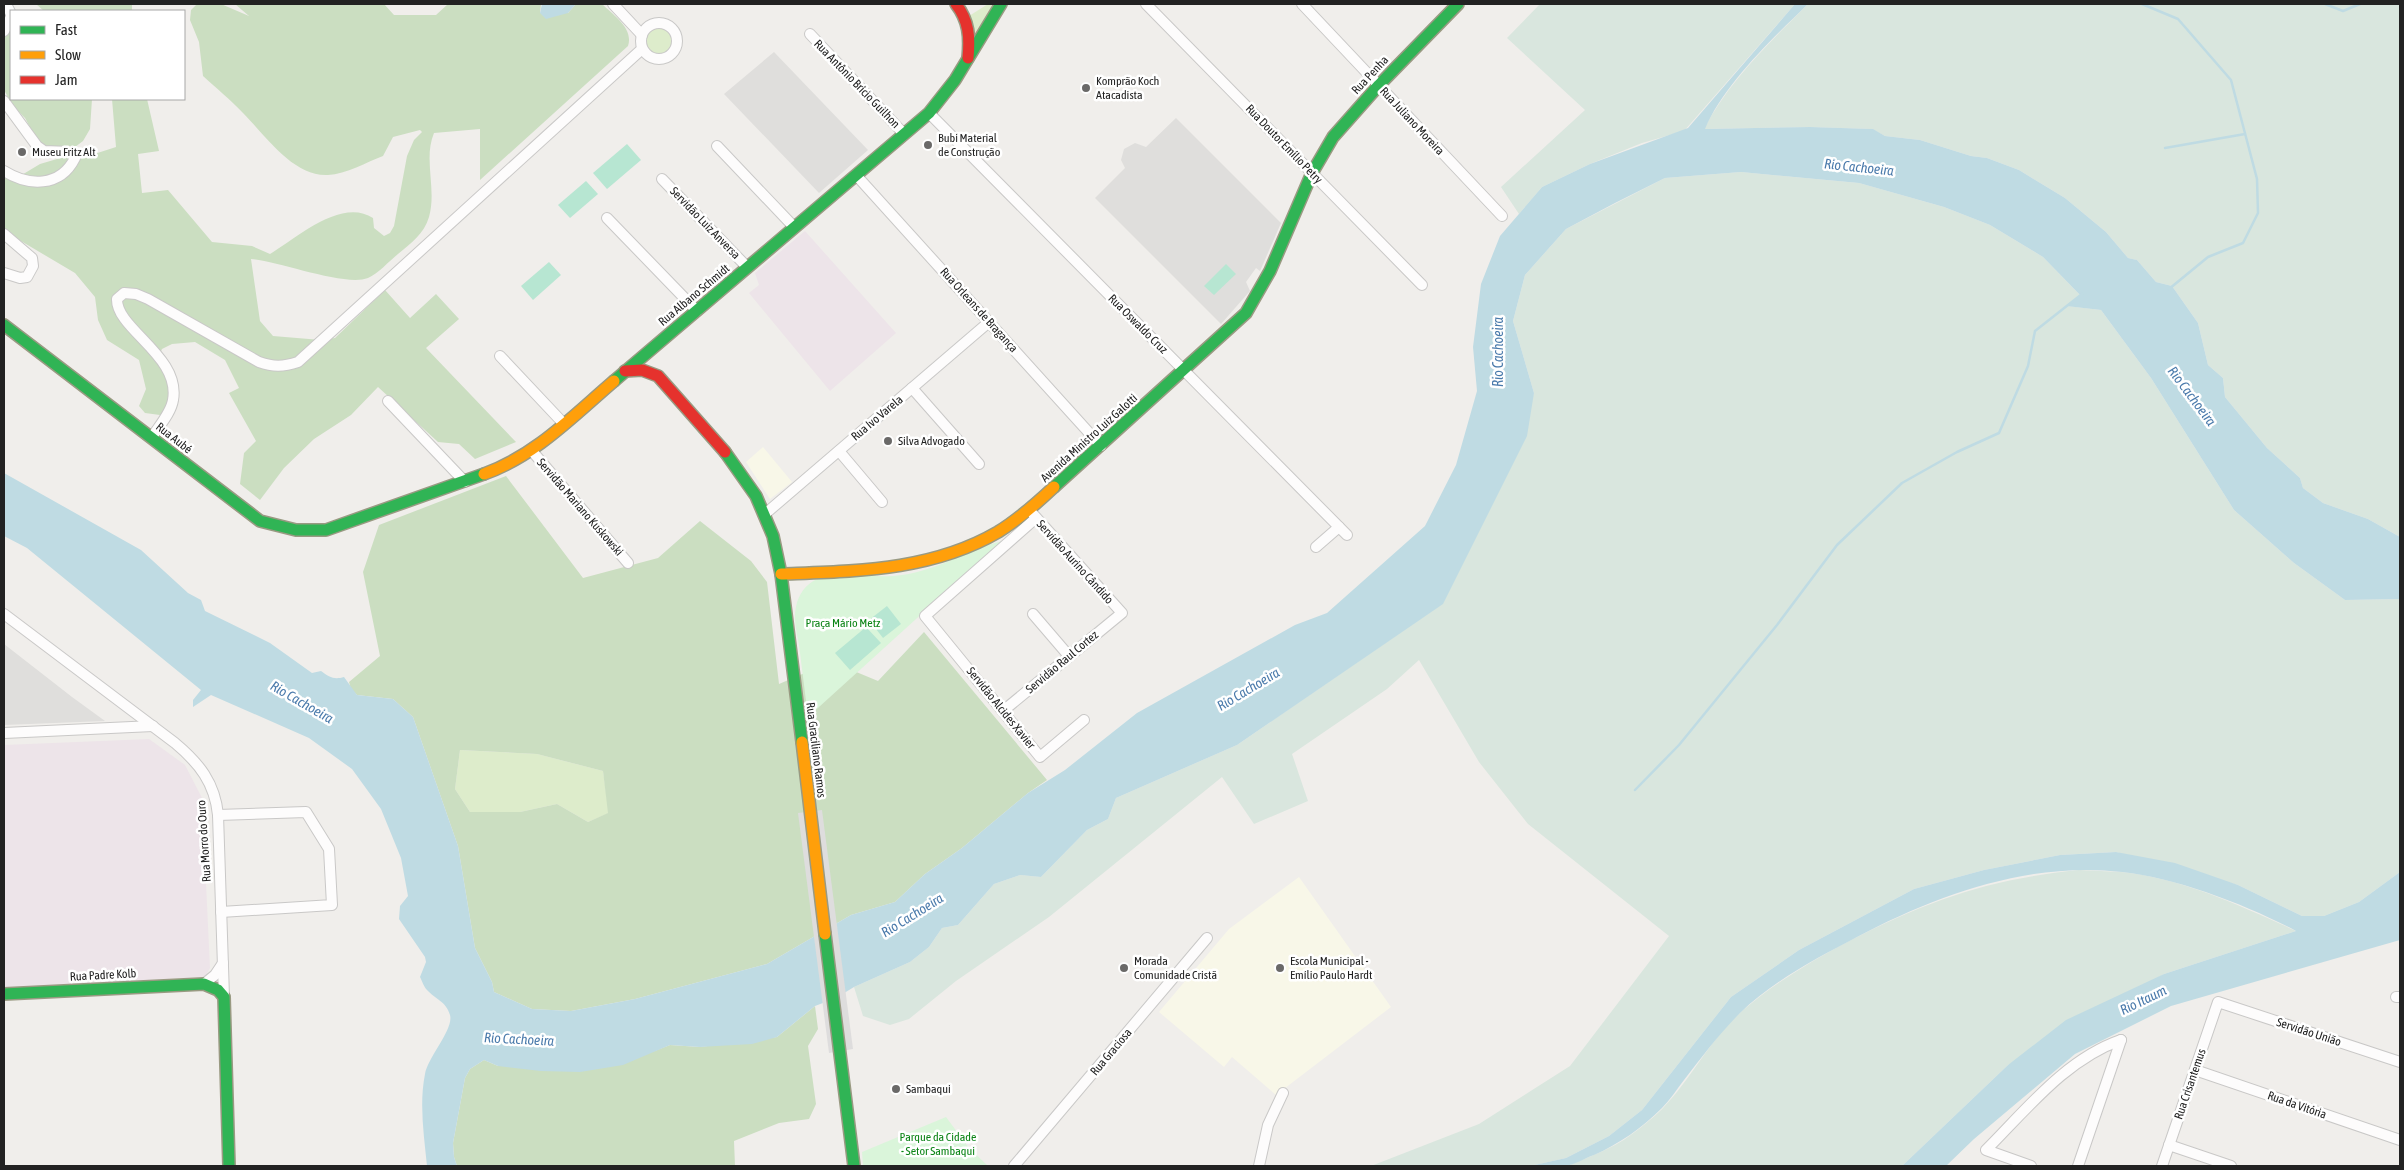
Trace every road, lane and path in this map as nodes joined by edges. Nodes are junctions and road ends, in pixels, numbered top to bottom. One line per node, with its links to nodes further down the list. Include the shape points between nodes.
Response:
1 (613, 4): 10 (street)
2 (956, 4): 12 (main road, via 969,26)
3 (1001, 4): 12 (main road, Rua Albano Schmidt)
4 (1146, 4): 19 (street, Rua Doutor Emílio Petry)
5 (1302, 4): 13 (street, Rua Juliano Moreira)
6 (1458, 4): 13 (main road, Rua Penha)
7 (10, 17): 8 (street)
8 (4, 31)
9 (810, 34): 16 (street, Rua Antônio Brício Guilhon)
10 (642, 35): 11 (street); 11 (street, via 649,25 662,23 673,28 678,40 674,52 664,59 651,58)
11 (642, 49): 40 (street, via 298,362 273,367 148,298 124,293 117,298 121,314 156,351 168,370 174,392 170,410)
12 (968, 58): 15 (main road, Rua Albano Schmidt, via 947,92)
13 (1379, 85): 19 (main road, Rua Penha, via 1332,137); 22 (street, Rua Juliano Moreira)
14 (4, 101): 18 (street, via 37,146 44,151 71,152 75,158 51,181 28,182)
15 (929, 112): 16 (main road, Rua Albano Schmidt); 35 (street, Rua Oswaldo Cruz)
16 (904, 134): 20 (main road, Rua Albano Schmidt)
17 (717, 146): 24 (street)
18 (4, 170)
19 (1312, 173): 28 (street, Rua Doutor Emílio Petry); 35 (main road, Avenida Ministro Luiz Galotti, via 1254,301 1236,324)
20 (856, 175): 24 (main road, Rua Albano Schmidt); 30 (street, Rua Orleans de Bragança)
21 (662, 179): 26 (street, Servidão Luiz Anversa)
22 (1502, 216)
23 (607, 218): 29 (street)
24 (794, 227): 26 (main road, Rua Albano Schmidt)
25 (4, 234): 27 (street, via 32,258 32,266 27,277)
26 (748, 267): 29 (main road, Rua Albano Schmidt)
27 (4, 273)
28 (1422, 285)
29 (696, 310): 32 (main road, Rua Albano Schmidt)
30 (989, 322): 37 (street, Rua Ivo Varela); 41 (street, Rua Orleans de Bragança)
31 (4, 325): 40 (main road, Rua Aubé)
32 (659, 342): 34 (main road, Rua Albano Schmidt); 36 (main road, via 655,356)
33 (500, 356): 39 (street)
34 (625, 371): 36 (main road, via 649,370); 39 (main road, Rua Albano Schmidt)
35 (1184, 371): 41 (main road, Avenida Ministro Luiz Galotti); 50 (street, Rua Oswaldo Cruz, via 1343,531)
36 (658, 376): 47 (main road, Rua Graciliano Ramos, via 726,454)
37 (912, 388): 43 (street, Rua Ivo Varela); 44 (street)
38 (388, 401): 45 (street)
39 (564, 424): 42 (main road, Rua Albano Schmidt)
40 (152, 437): 49 (main road, Rua Aubé, via 260,520 286,529 311,532)
41 (1101, 446): 48 (main road, Avenida Ministro Luiz Galotti)
42 (532, 451): 45 (main road, Rua Albano Schmidt, via 507,466); 51 (street, Servidão Mariano Kuskowski)
43 (839, 451): 46 (street); 47 (street, Rua Ivo Varela)
44 (979, 464)
45 (465, 482): 49 (main road, Rua Albano Schmidt)
46 (882, 502)
47 (765, 514): 52 (main road, Rua Graciliano Ramos)
48 (1032, 514): 52 (main road, Avenida Ministro Luiz Galotti, via 968,548 927,563 876,570); 53 (street, Servidão Aurino Cândido); 57 (street, Servidão Alcides Xavier, via 925,616)
49 (342, 525)
50 (1316, 547)
51 (628, 563)
52 (781, 574): 75 (main road, Rua Graciliano Ramos)
53 (1122, 613): 56 (street, Servidão Raul Cortez)
54 (4, 614): 59 (street, Rua Morro do Ouro)
55 (1033, 614): 56 (street)
56 (1069, 656): 57 (street, Servidão Raul Cortez)
57 (1003, 711): 58 (street, Servidão Alcides Xavier, via 1040,756)
58 (1084, 720)
59 (153, 726): 60 (street); 61 (street, Rua Morro do Ouro, via 201,768 213,791)
60 (4, 733)
61 (218, 815): 62 (street, Rua Morro do Ouro); 62 (street, via 306,812 329,849 332,905)
62 (221, 912): 64 (street, Rua Morro do Ouro)
63 (1207, 938): 76 (street, Rua Graciosa)
64 (223, 963): 65 (street); 67 (street, Rua Morro do Ouro)
65 (204, 984): 66 (main road, Rua Padre Kolb); 67 (main road, via 218,990)
66 (4, 994)
67 (224, 997): 74 (main road, Rua Morro do Ouro)
68 (2218, 1002): 69 (street, Servidão União); 70 (street, Rua Crisantemus)
69 (2400, 1062)
70 (2195, 1070): 72 (street, Rua da Vitória); 73 (street, Rua Crisantemus)
71 (1283, 1093): 77 (street, via 1268,1125)
72 (2400, 1140)
73 (2169, 1145): 80 (street, Rua Crisantemus); 81 (street)
74 (230, 1166)
75 (854, 1166)
76 (1014, 1166)
77 (1259, 1166)
78 (2032, 1166): 79 (street, via 1986,1150 2064,1073 2090,1053 2121,1040)
79 (2078, 1166)
80 (2162, 1166)
81 (2231, 1166)

